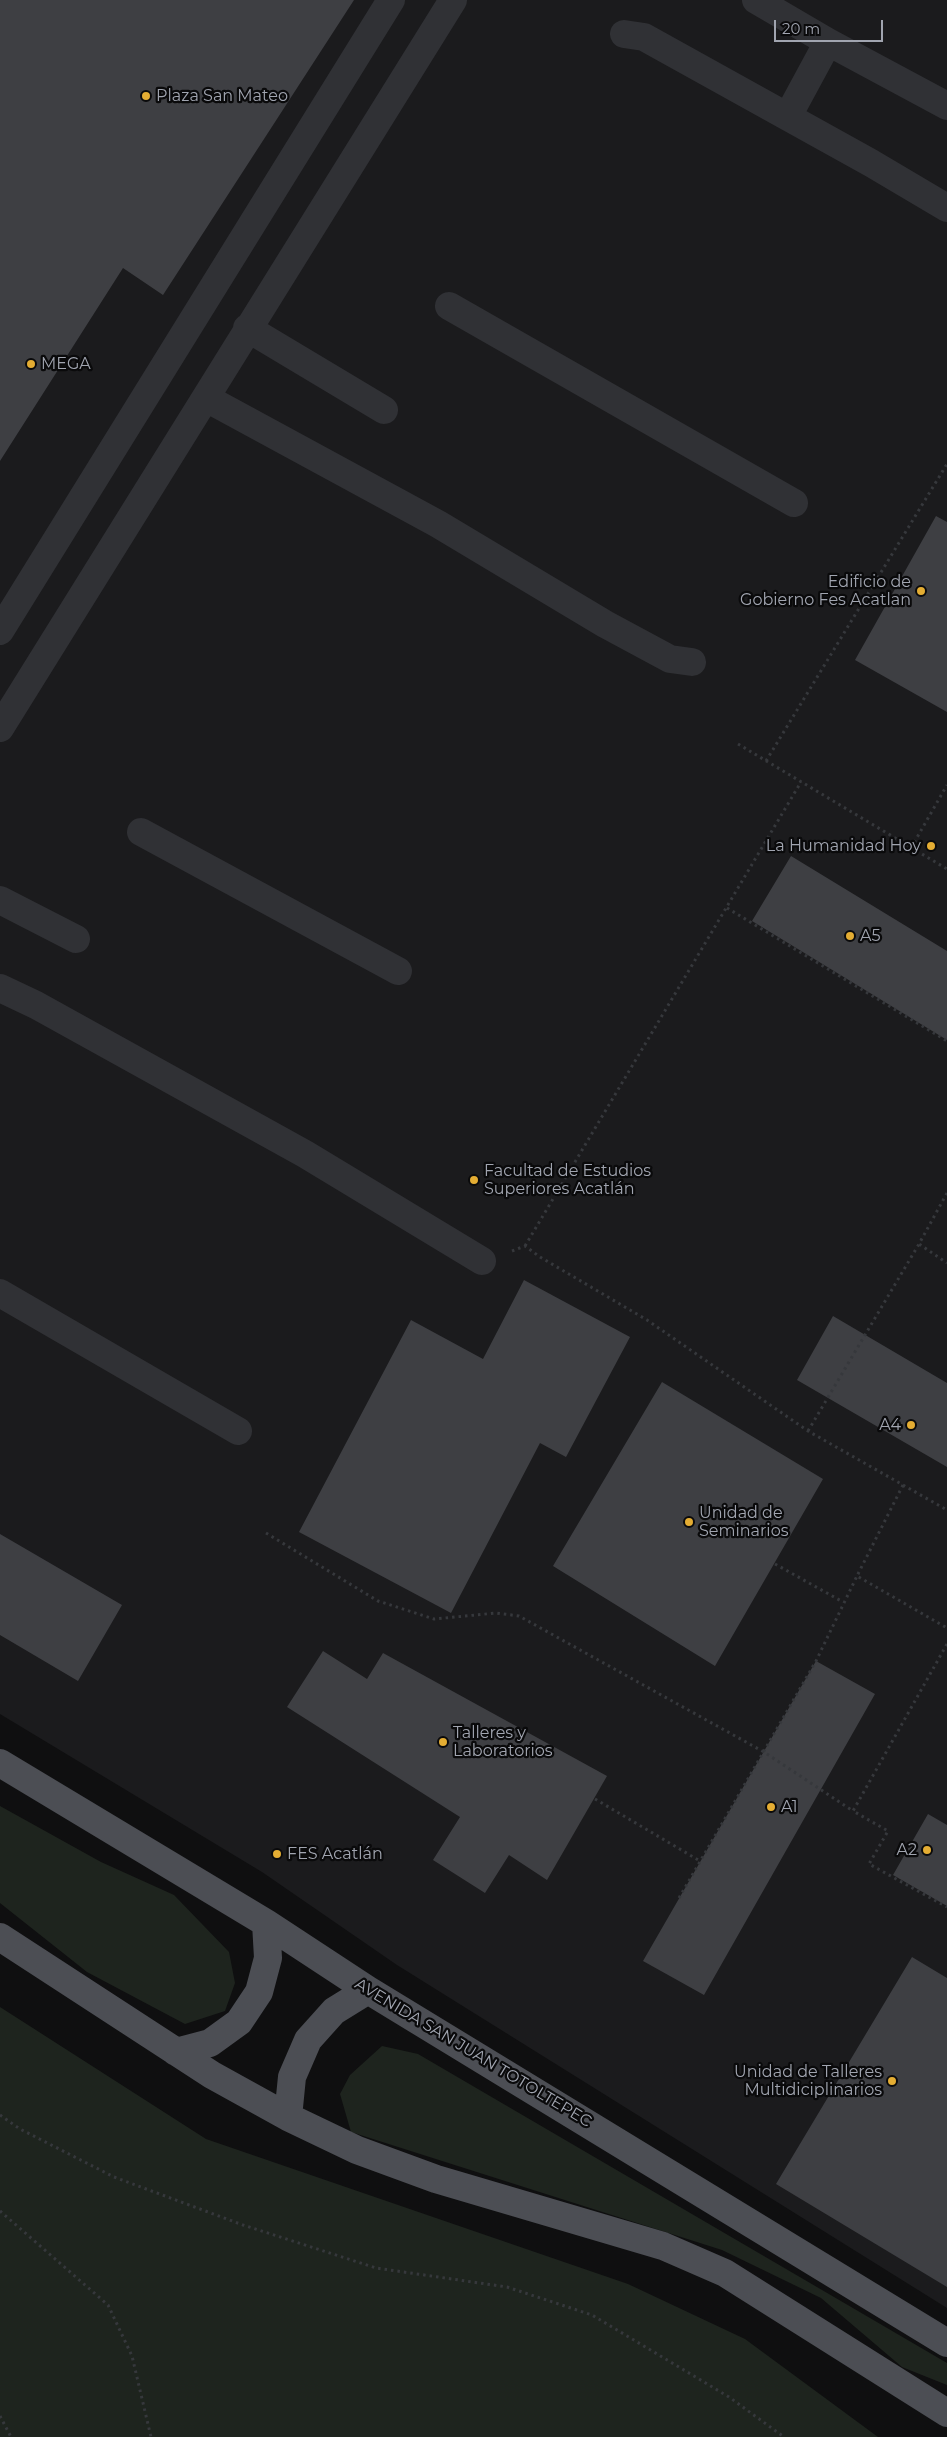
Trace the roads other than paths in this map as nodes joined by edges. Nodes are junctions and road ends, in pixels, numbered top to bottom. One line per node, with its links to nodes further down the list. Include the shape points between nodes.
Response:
1 (392, 0): 14 (lane)
2 (453, 0): 10 (lane)
3 (756, 0): 5 (lane)
4 (624, 34): 7 (lane, via 644,37)
5 (828, 42): 6 (lane); 7 (lane)
6 (947, 106)
7 (788, 116): 8 (lane)
8 (947, 208)
9 (449, 306): 13 (lane)
10 (247, 328): 11 (lane); 12 (lane)
11 (206, 398): 15 (lane, via 438,524 605,624 670,659); 16 (lane)
12 (384, 410)
13 (794, 502)
14 (0, 631)
15 (692, 662)
16 (0, 728)
17 (141, 832): 20 (lane)
18 (0, 900): 19 (lane)
19 (76, 939)
20 (398, 971)
21 (0, 988): 22 (lane, via 305,1154)
22 (482, 1261)
23 (0, 1293): 24 (lane)
24 (238, 1431)
25 (0, 1763): 26 (main road, AVENIDA SAN JUAN TOTOLTEPEC)
26 (266, 1923): 28 (main road, AVENIDA SAN JUAN TOTOLTEPEC); 29 (main road, via 268,1958 262,1984 239,2022 210,2043)
27 (0, 1937): 29 (main road)
28 (368, 1990): 30 (main road, via 334,2011 308,2040 292,2077); 31 (main road, AVENIDA SAN JUAN TOTOLTEPEC)
29 (176, 2052): 30 (main road, via 252,2099)
30 (288, 2117): 32 (main road, via 358,2150 436,2179 663,2246 725,2273)
31 (947, 2343)
32 (947, 2413)

